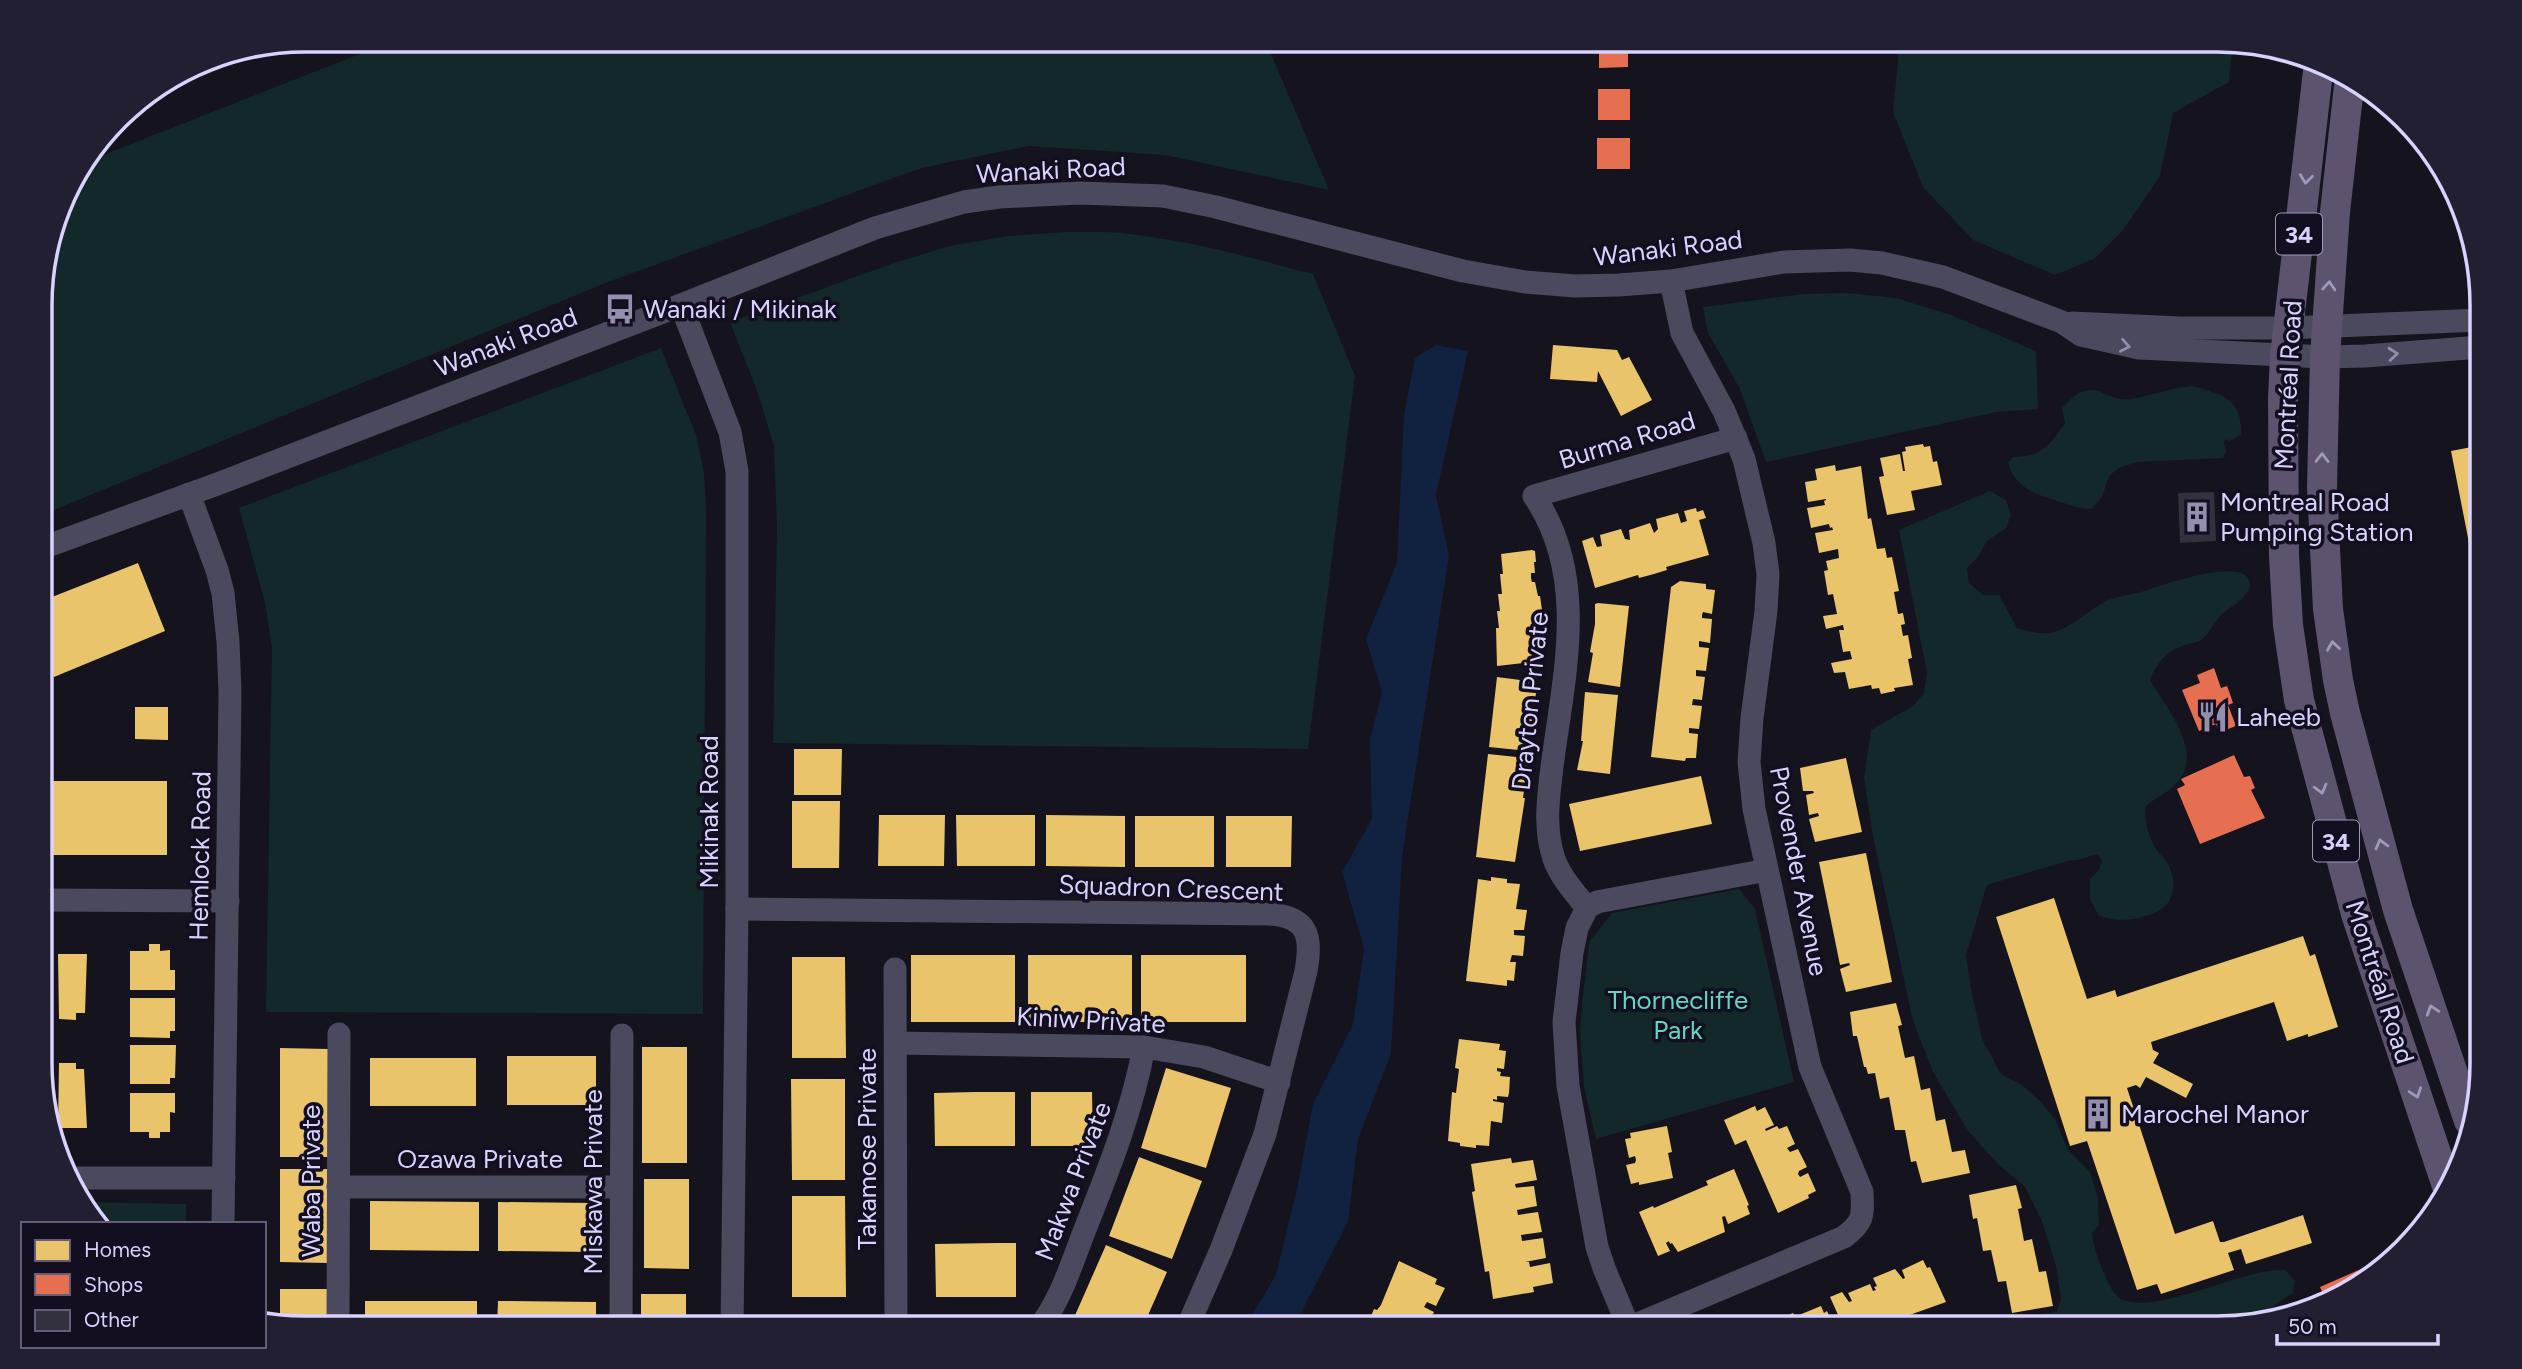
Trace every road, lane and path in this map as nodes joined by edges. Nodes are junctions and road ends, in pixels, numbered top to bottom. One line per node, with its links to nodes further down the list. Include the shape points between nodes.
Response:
1 (2318, 74): 6 (main road, Montréal Road / 34, one-way to 6)
2 (2349, 90): 7 (main road, Montréal Road / 34, one-way to 2)
3 (1671, 281): 4 (street, Wanaki Road, via 1575,286 1504,279 1194,201 1080,193 999,197 932,210); 6 (street, Wanaki Road, via 1784,262 1882,263 1943,277 2062,322 2180,328); 9 (street, Provender Avenue, via 1682,332)
4 (681, 305): 10 (street, Wanaki Road); 19 (street, Mikinak Road, via 730,432 737,471)
5 (2470, 322): 7 (street)
6 (2287, 342): 7 (street, Wanaki Road); 14 (main road, Montréal Road / 34, via 2283,398 2285,573)
7 (2325, 342): 8 (street, one-way to 8, via 2365,356); 13 (main road, Montréal Road / 34, one-way to 7, via 2325,571)
8 (2470, 348)
9 (1736, 438): 11 (street, Burma Road); 15 (street, Provender Avenue, via 1769,574 1749,762)
10 (189, 494): 12 (street, Wanaki Road); 17 (street, Hemlock Road, via 218,570 228,642)
11 (1534, 496): 18 (street, Drayton Private, via 1562,552 1569,603 1569,642 1547,803 1549,842 1564,878)
12 (52, 545)
13 (2345, 713): 14 (main road); 26 (main road, Montréal Road / 34, one-way to 13, via 2398,910)
14 (2304, 723): 27 (main road, Montréal Road / 34, one-way to 27, via 2356,914)
15 (1767, 870): 18 (street, via 1614,898); 40 (street, Provender Avenue, via 1810,1067 1862,1192 1863,1213 1858,1226 1844,1237)
16 (52, 901): 17 (street)
17 (228, 901): 29 (street, Hemlock Road)
18 (1587, 908): 39 (street, via 1577,929 1567,990 1568,1086 1597,1247)
19 (737, 909): 25 (street, Squadron Crescent, via 1294,918 1308,936 1309,950); 35 (street, Mikinak Road)
20 (895, 969): 23 (street, Takamose Private)
21 (339, 1034): 30 (street, Waba Private)
22 (622, 1035): 31 (street, Miskawa Private)
23 (895, 1043): 24 (street, Kiniw Private); 36 (street, Takamose Private)
24 (1144, 1047): 25 (street, Kiniw Private, via 1204,1057); 37 (street, Makwa Private, via 1116,1153)
25 (1279, 1082): 38 (street, Squadron Crescent, via 1260,1147)
26 (2465, 1110)
27 (2446, 1169)
28 (80, 1178): 29 (street)
29 (224, 1178): 32 (street, Hemlock Road)
30 (338, 1186): 31 (street, Ozawa Private); 33 (street, Waba Private)
31 (621, 1187): 34 (street, Miskawa Private)
32 (223, 1222)
33 (338, 1316)
34 (621, 1316)
35 (732, 1316)
36 (895, 1316)
37 (1048, 1316)
38 (1192, 1316)
39 (1624, 1316)
40 (1657, 1316)

